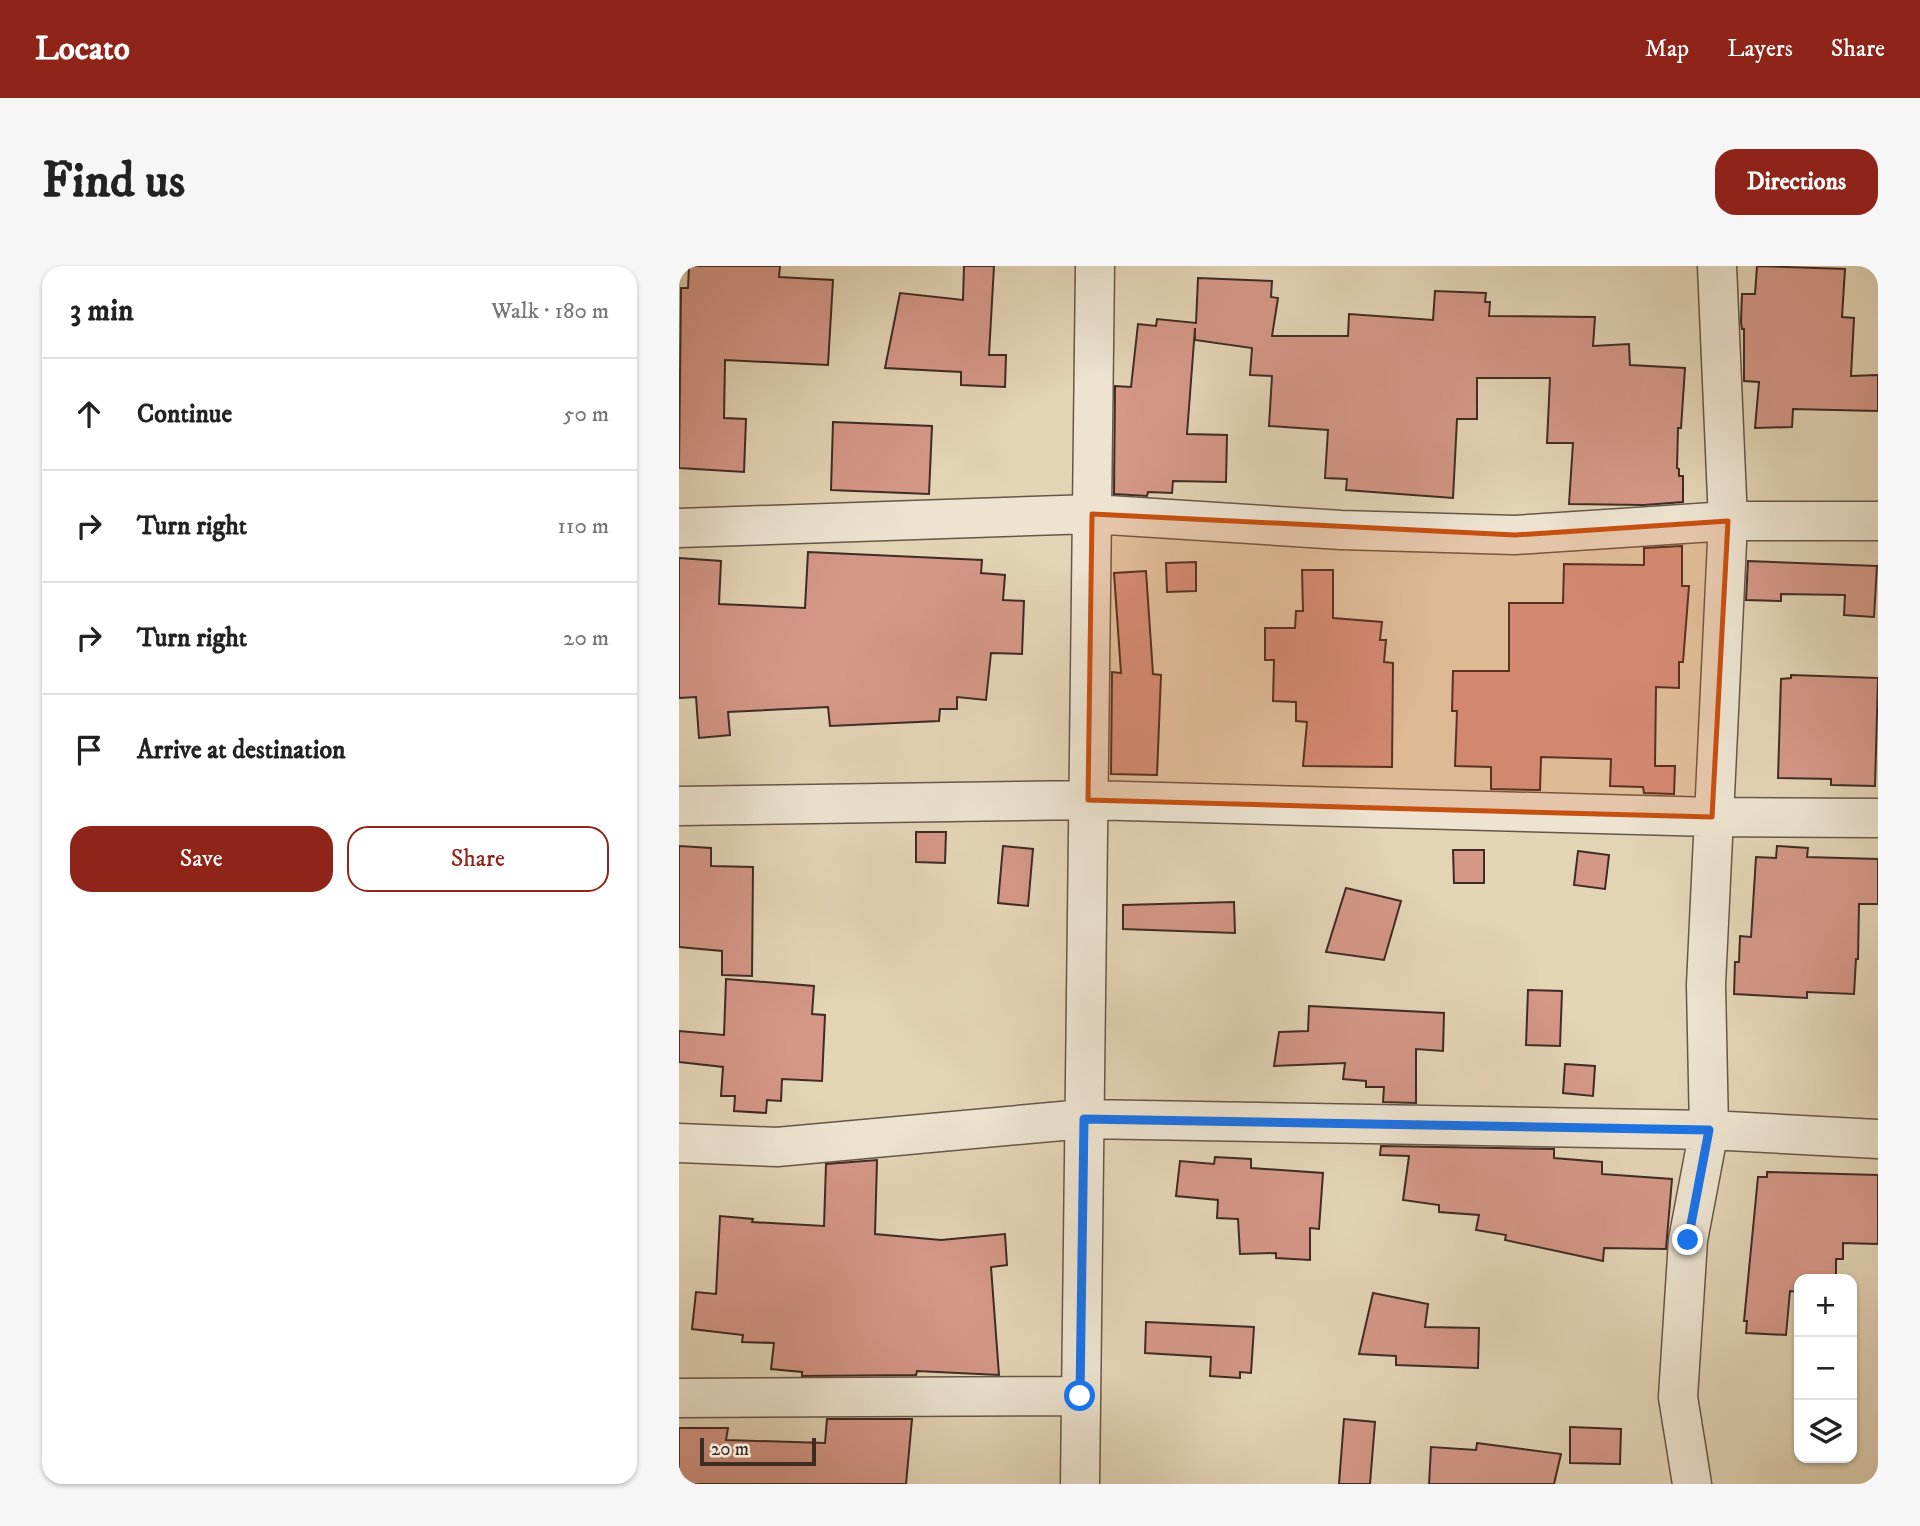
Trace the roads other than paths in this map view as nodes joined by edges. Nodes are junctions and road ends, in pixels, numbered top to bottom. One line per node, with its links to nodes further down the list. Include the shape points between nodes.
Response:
1 (1095, 266): 3 (street)
2 (1717, 266): 4 (street)
3 (1092, 514): 4 (street, via 1341,530 1515,535); 6 (street); 7 (street)
4 (1728, 521): 5 (street); 9 (street)
5 (1878, 521)
6 (679, 528)
7 (1088, 800): 8 (street); 9 (street); 11 (street)
8 (679, 806)
9 (1712, 817): 10 (street); 12 (street, via 1706,985)
10 (1878, 818)
11 (1084, 1119): 12 (street); 14 (street, via 778,1147); 15 (street)
12 (1709, 1130): 13 (street); 18 (street, via 1688,1240 1678,1397)
13 (1878, 1139)
14 (679, 1143)
15 (1080, 1396): 16 (street); 17 (street)
16 (679, 1398)
17 (1080, 1484)
18 (1692, 1484)

